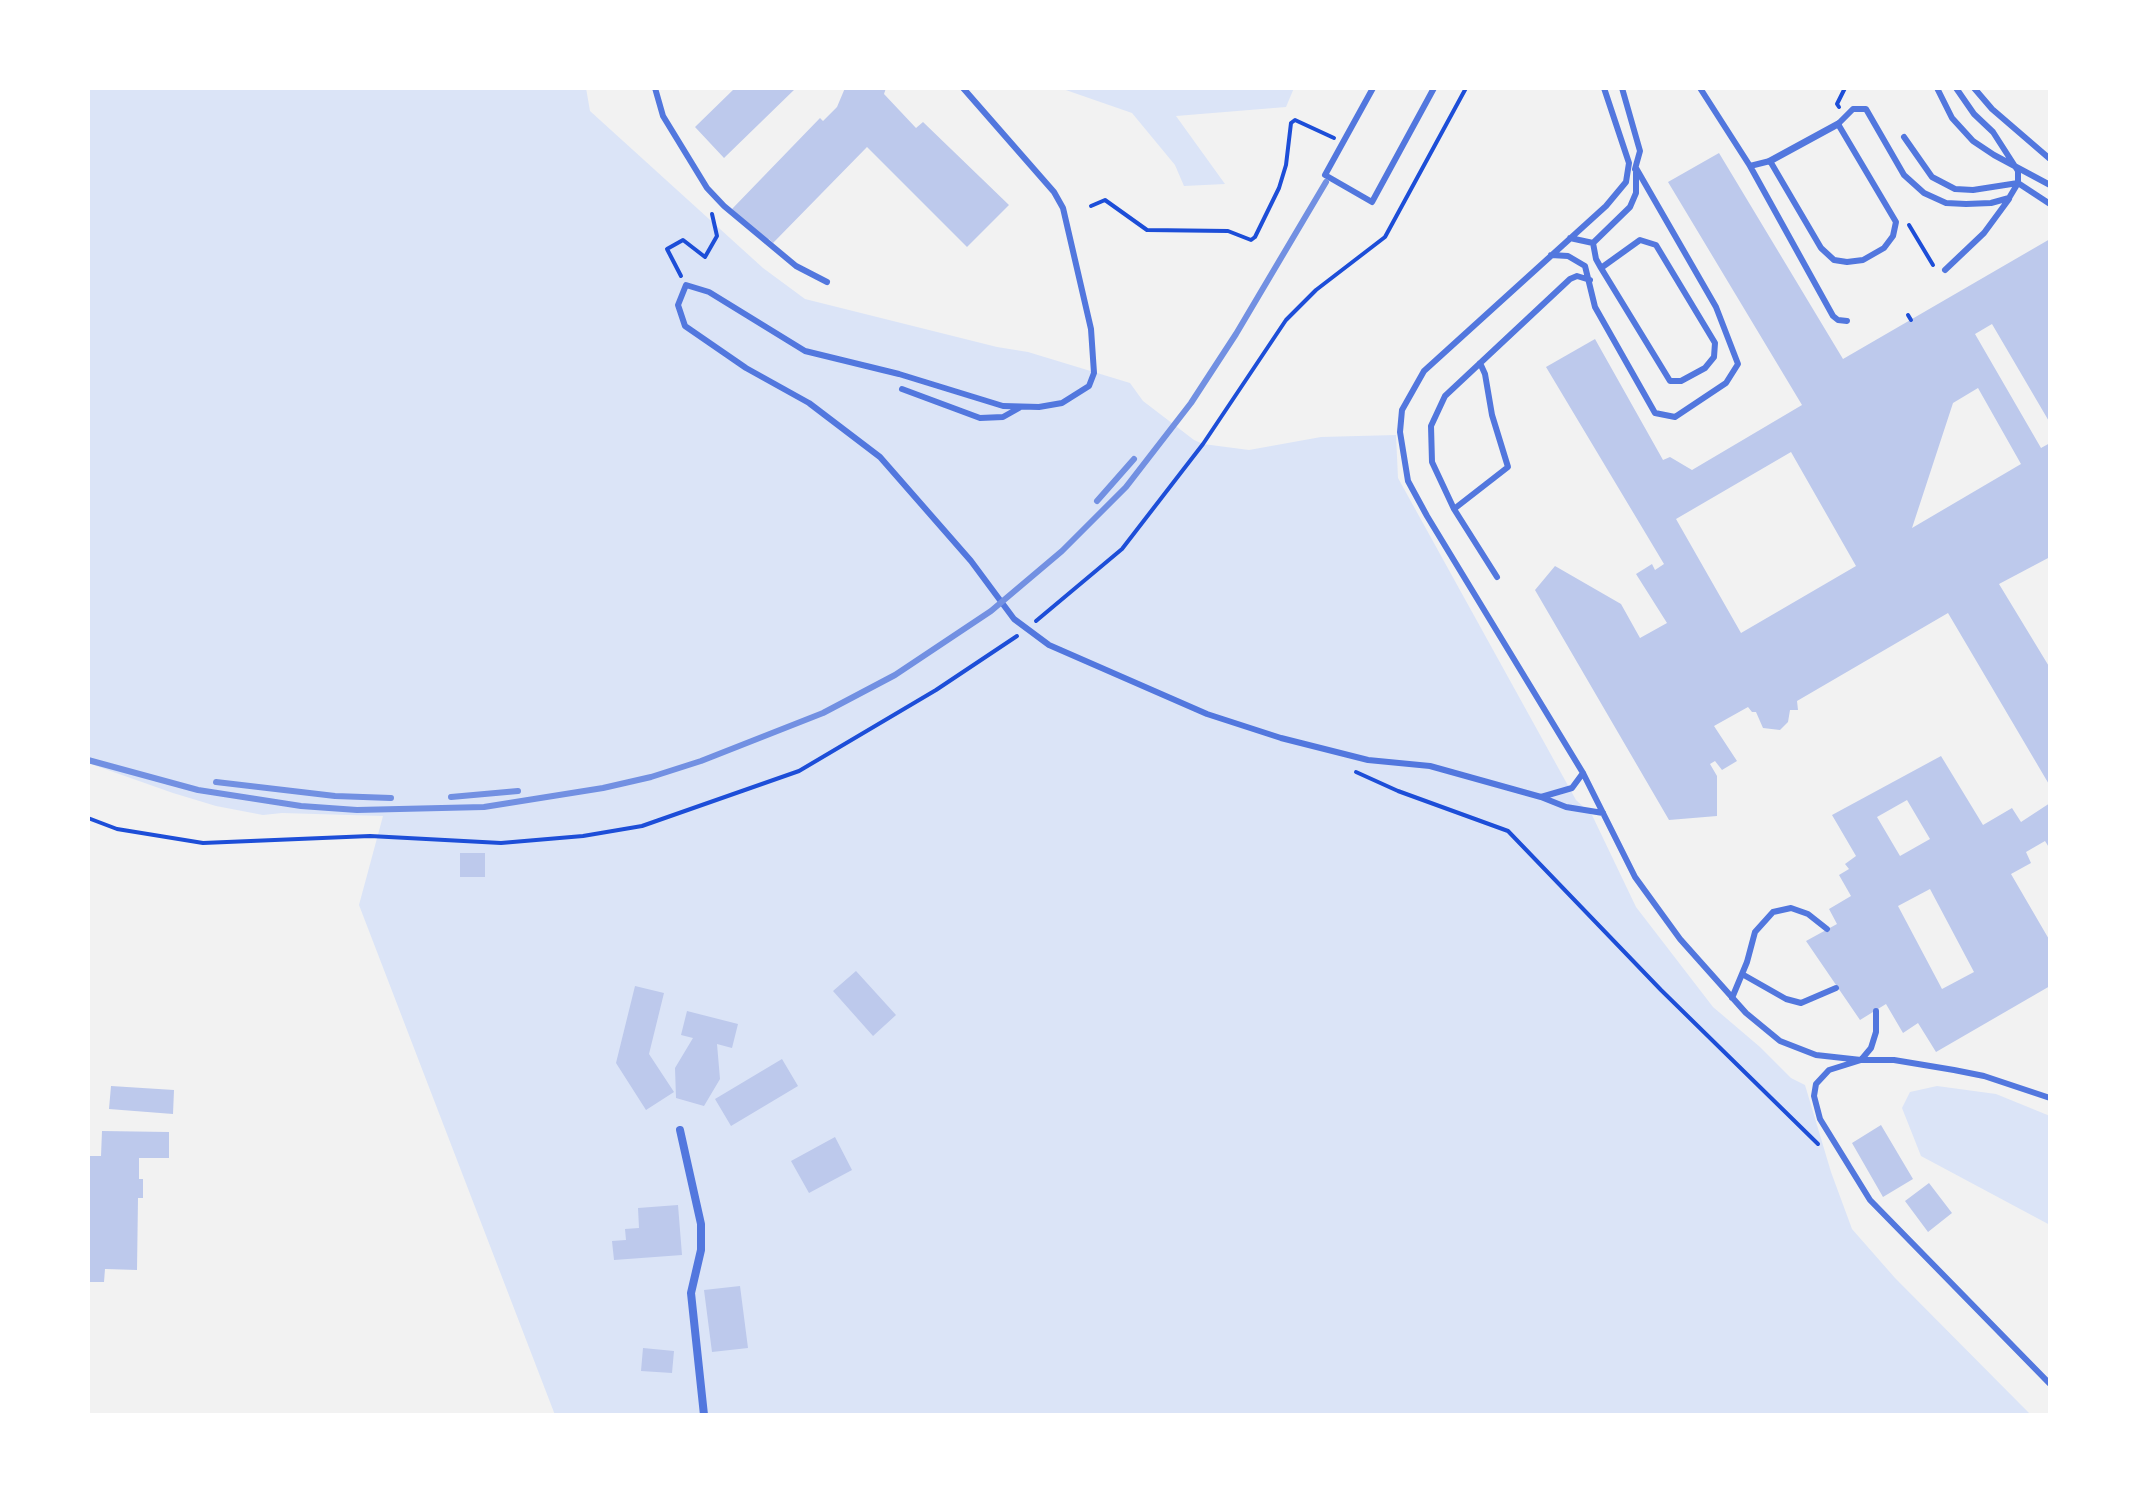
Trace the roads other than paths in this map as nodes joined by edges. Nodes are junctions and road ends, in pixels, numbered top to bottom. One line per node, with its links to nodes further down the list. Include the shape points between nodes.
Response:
1 (655, 88): 30 (lane, via 663,116 707,188 796,266)
2 (963, 88): 12 (lane)
3 (976, 88): 12 (lane)
4 (1373, 88): 5 (lane, via 1325,175 1372,202)
5 (1434, 88)
6 (1604, 88): 19 (lane, via 1629,163)
7 (1622, 88): 18 (lane, via 1640,151)
8 (1700, 88): 17 (lane)
9 (1937, 88): 21 (lane, via 1952,118 1973,141)
10 (1956, 88): 20 (lane, via 2008,151)
11 (1974, 88): 15 (lane)
12 (973, 97): 34 (lane, via 1059,199 1091,329 1094,373 1089,386 1062,403)
13 (1838, 124): 16 (street); 16 (lane, via 1896,222 1889,242 1871,256 1847,262 1827,255); 22 (lane, via 1853,109 1866,109 1904,175 1946,203)
14 (1904, 137): 20 (lane, via 1932,177 1955,189)
15 (2050, 159)
16 (1770, 161): 17 (lane)
17 (1750, 166): 31 (lane, via 1833,316)
18 (1636, 168): 19 (lane); 25 (lane, via 1630,207); 29 (lane, via 1716,307 1738,364 1726,383 1675,417 1655,413 1595,307)
19 (1626, 182): 24 (lane)
20 (2018, 183): 22 (lane); 23 (lane)
21 (2050, 185)
22 (2009, 198): 28 (lane, via 1984,233)
23 (2050, 204)
24 (1569, 238): 25 (lane); 26 (lane)
25 (1593, 243): 27 (lane)
26 (1551, 255): 29 (lane, via 1568,256 1585,266); 37 (lane, via 1424,371 1402,410 1400,432 1408,481)
27 (1601, 268): 27 (lane, via 1670,381 1705,368 1714,357 1715,343 1656,245 1640,240)
28 (1945, 270)
29 (1590, 280): 32 (lane, via 1570,279)
30 (827, 282)
31 (1847, 321)
32 (1480, 363): 35 (lane, via 1445,396 1431,426 1432,462); 35 (lane, via 1508,467)
33 (902, 389): 34 (lane, via 980,418 1003,417)
34 (1023, 407): 38 (lane, via 1003,406 805,351 709,292 686,285 678,305 685,326 809,403 880,457 1014,619 1049,645 1207,714 1281,738 1368,760 1430,766)
35 (1454, 509): 36 (lane)
36 (1497, 577)
37 (1583, 773): 38 (lane, via 1572,788); 39 (lane)
38 (1541, 797): 39 (lane)
39 (1603, 813): 43 (lane, via 1654,905)
40 (1827, 929): 41 (lane, via 1791,908 1773,912 1755,932)
41 (1742, 974): 42 (lane, via 1801,1003); 43 (lane)
42 (1836, 988)
43 (1732, 998): 45 (lane, via 1780,1041 1816,1055)
44 (1876, 1011): 45 (lane, via 1876,1032)
45 (1861, 1060): 46 (lane, via 1894,1060 1984,1076); 48 (lane, via 1829,1070 1816,1084 1820,1119 1870,1200)
46 (2050, 1098)
47 (680, 1130): 49 (street, via 701,1224 691,1293)
48 (2050, 1384)
49 (704, 1415)

